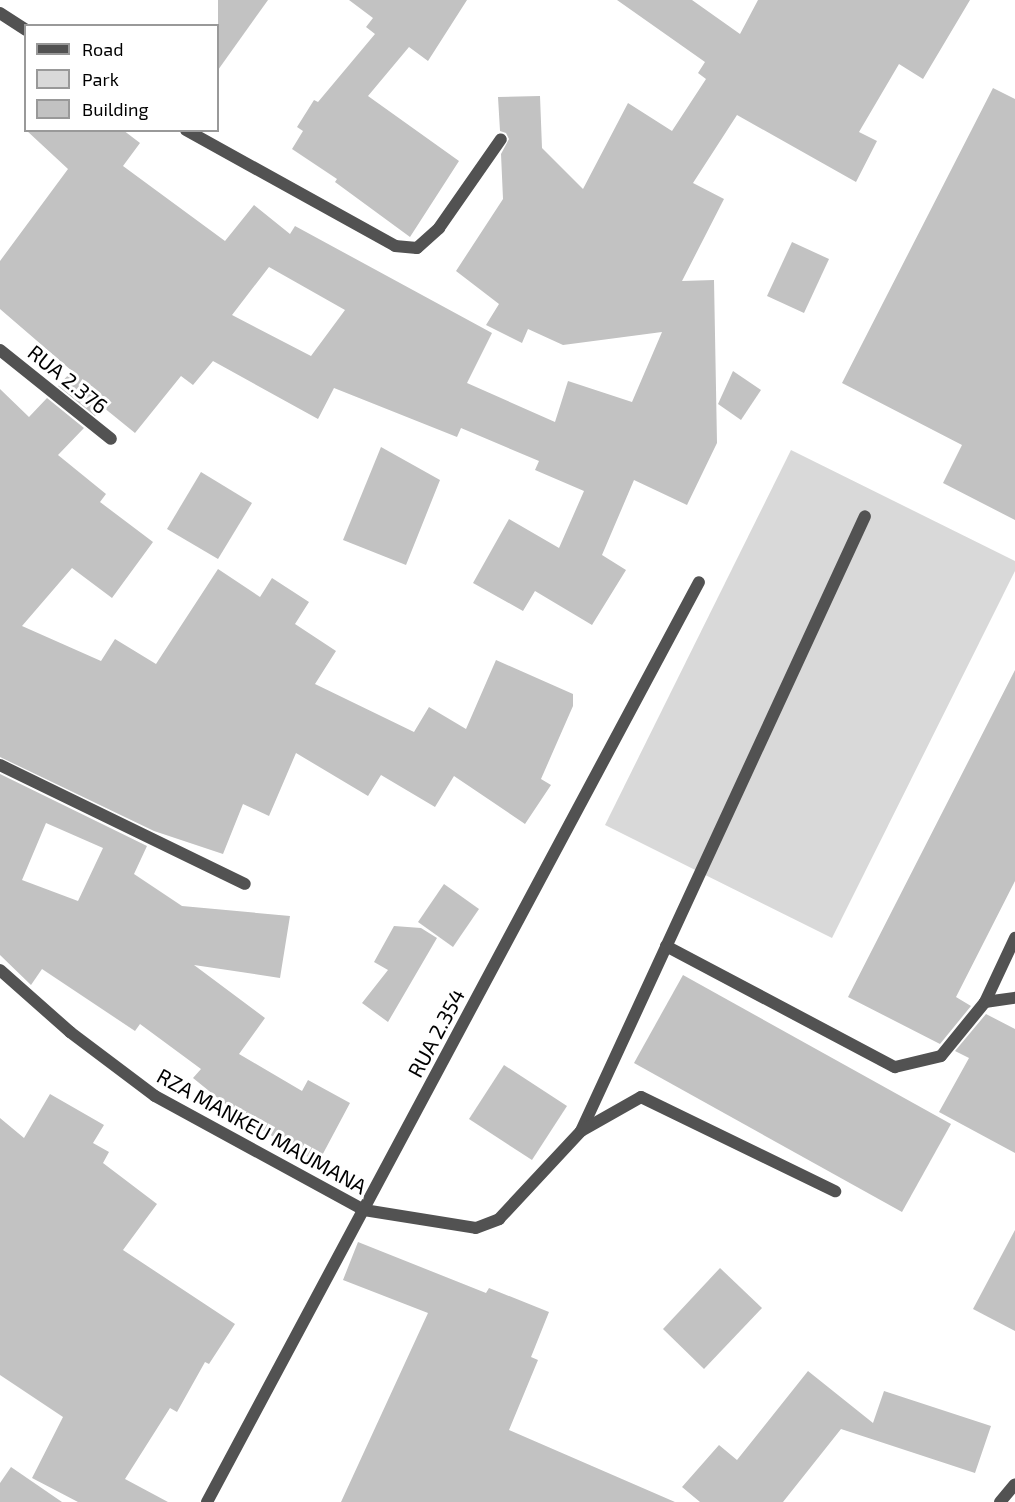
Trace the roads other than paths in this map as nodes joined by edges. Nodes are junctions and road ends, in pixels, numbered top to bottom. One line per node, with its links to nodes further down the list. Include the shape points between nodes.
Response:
1 (0, 13): 2 (street)
2 (24, 29)
3 (190, 132): 4 (street, via 395,246 417,248 440,228)
4 (501, 139)
5 (0, 350): 6 (street, RUA 2.376)
6 (111, 439)
7 (865, 516): 12 (street)
8 (699, 582): 18 (street, RUA 2.354)
9 (0, 765): 10 (street)
10 (245, 884)
11 (1015, 938): 15 (street)
12 (666, 946): 15 (street, via 895,1067 941,1056); 16 (street)
13 (0, 970): 18 (street, RZA MANKEU MAUMANA, via 70,1032 155,1096)
14 (1015, 998): 15 (street)
15 (985, 1002)
16 (580, 1131): 17 (street, RZA MANKEU MAUMANA, via 640,1097); 18 (street, RZA MANKEU MAUMANA, via 499,1219 476,1228)
17 (835, 1191)
18 (364, 1210): 20 (street, RUA 2.354)
19 (1015, 1484): 21 (street)
20 (207, 1502)
21 (1000, 1502)

